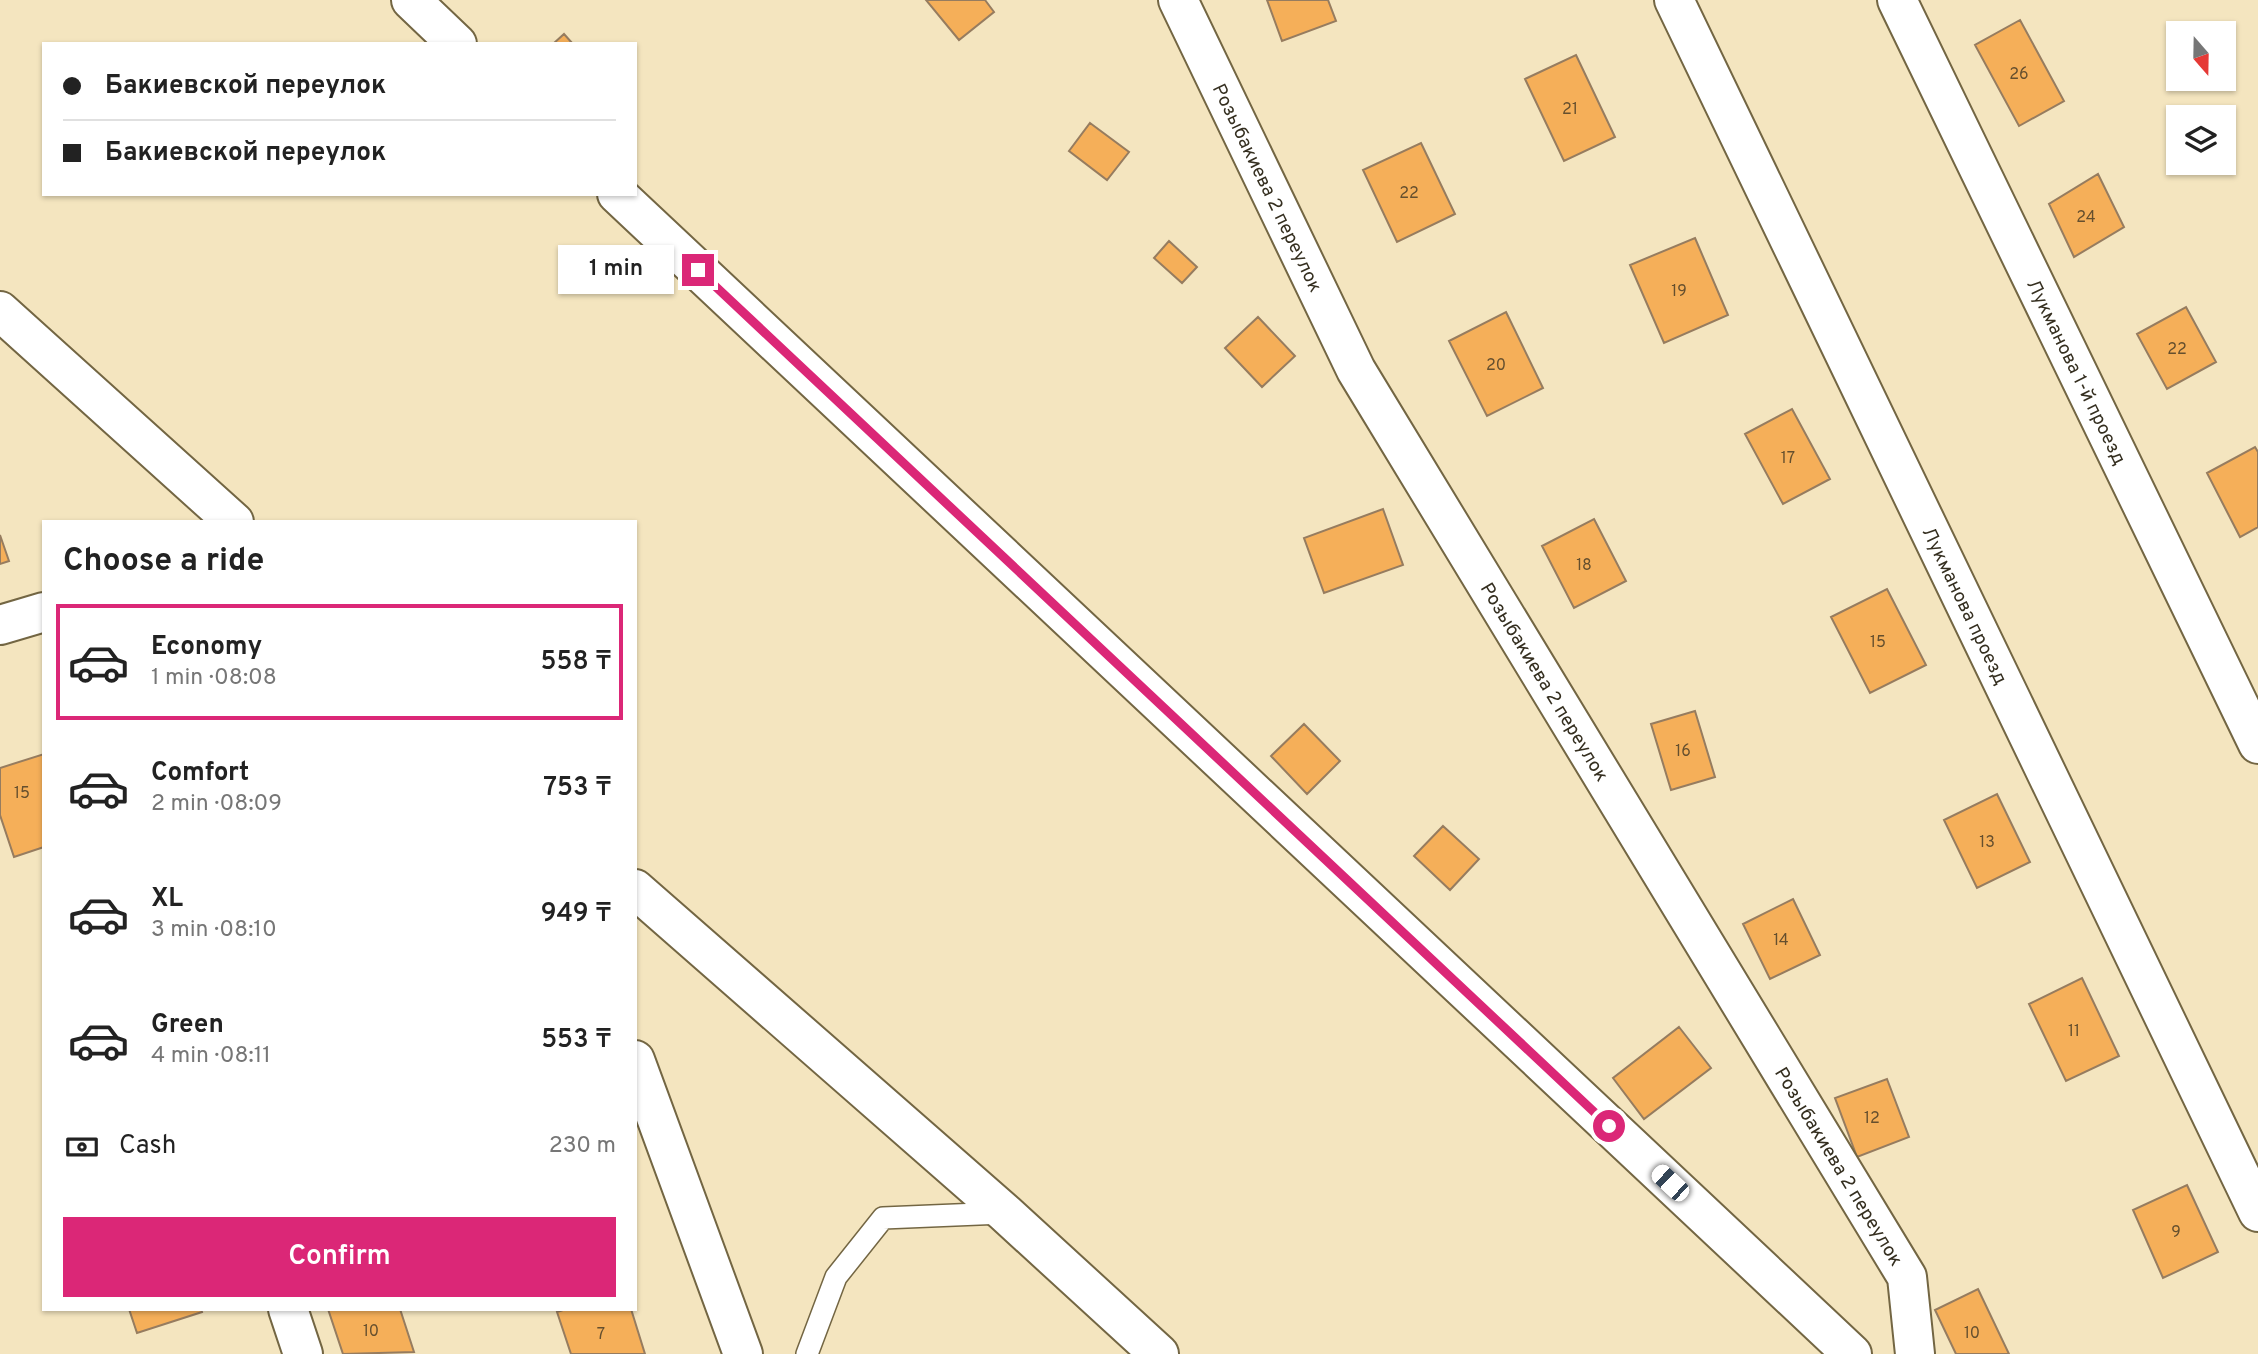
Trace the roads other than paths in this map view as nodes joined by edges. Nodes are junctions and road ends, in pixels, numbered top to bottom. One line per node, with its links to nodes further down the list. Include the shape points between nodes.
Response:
1 (411, 0): 5 (street)
2 (1178, 0): 22 (street, Розыбакиева 2 переулок, via 1356,370 1907,1278)
3 (1674, 0): 14 (street, Лукманова проезд)
4 (1897, 0): 11 (street, Лукманова 1-й проезд)
5 (455, 42)
6 (619, 196): 21 (street)
7 (0, 311): 8 (street)
8 (232, 520)
9 (42, 613): 10 (street)
10 (0, 625)
11 (2258, 744)
12 (637, 891): 15 (street)
13 (637, 1065): 18 (street)
14 (2258, 1212)
15 (1005, 1213): 19 (lane, via 883,1218 836,1278); 20 (street)
16 (290, 1311): 17 (street)
17 (303, 1354)
18 (743, 1354)
19 (807, 1354)
20 (1159, 1354)
21 (1852, 1354)
22 (1914, 1354)

